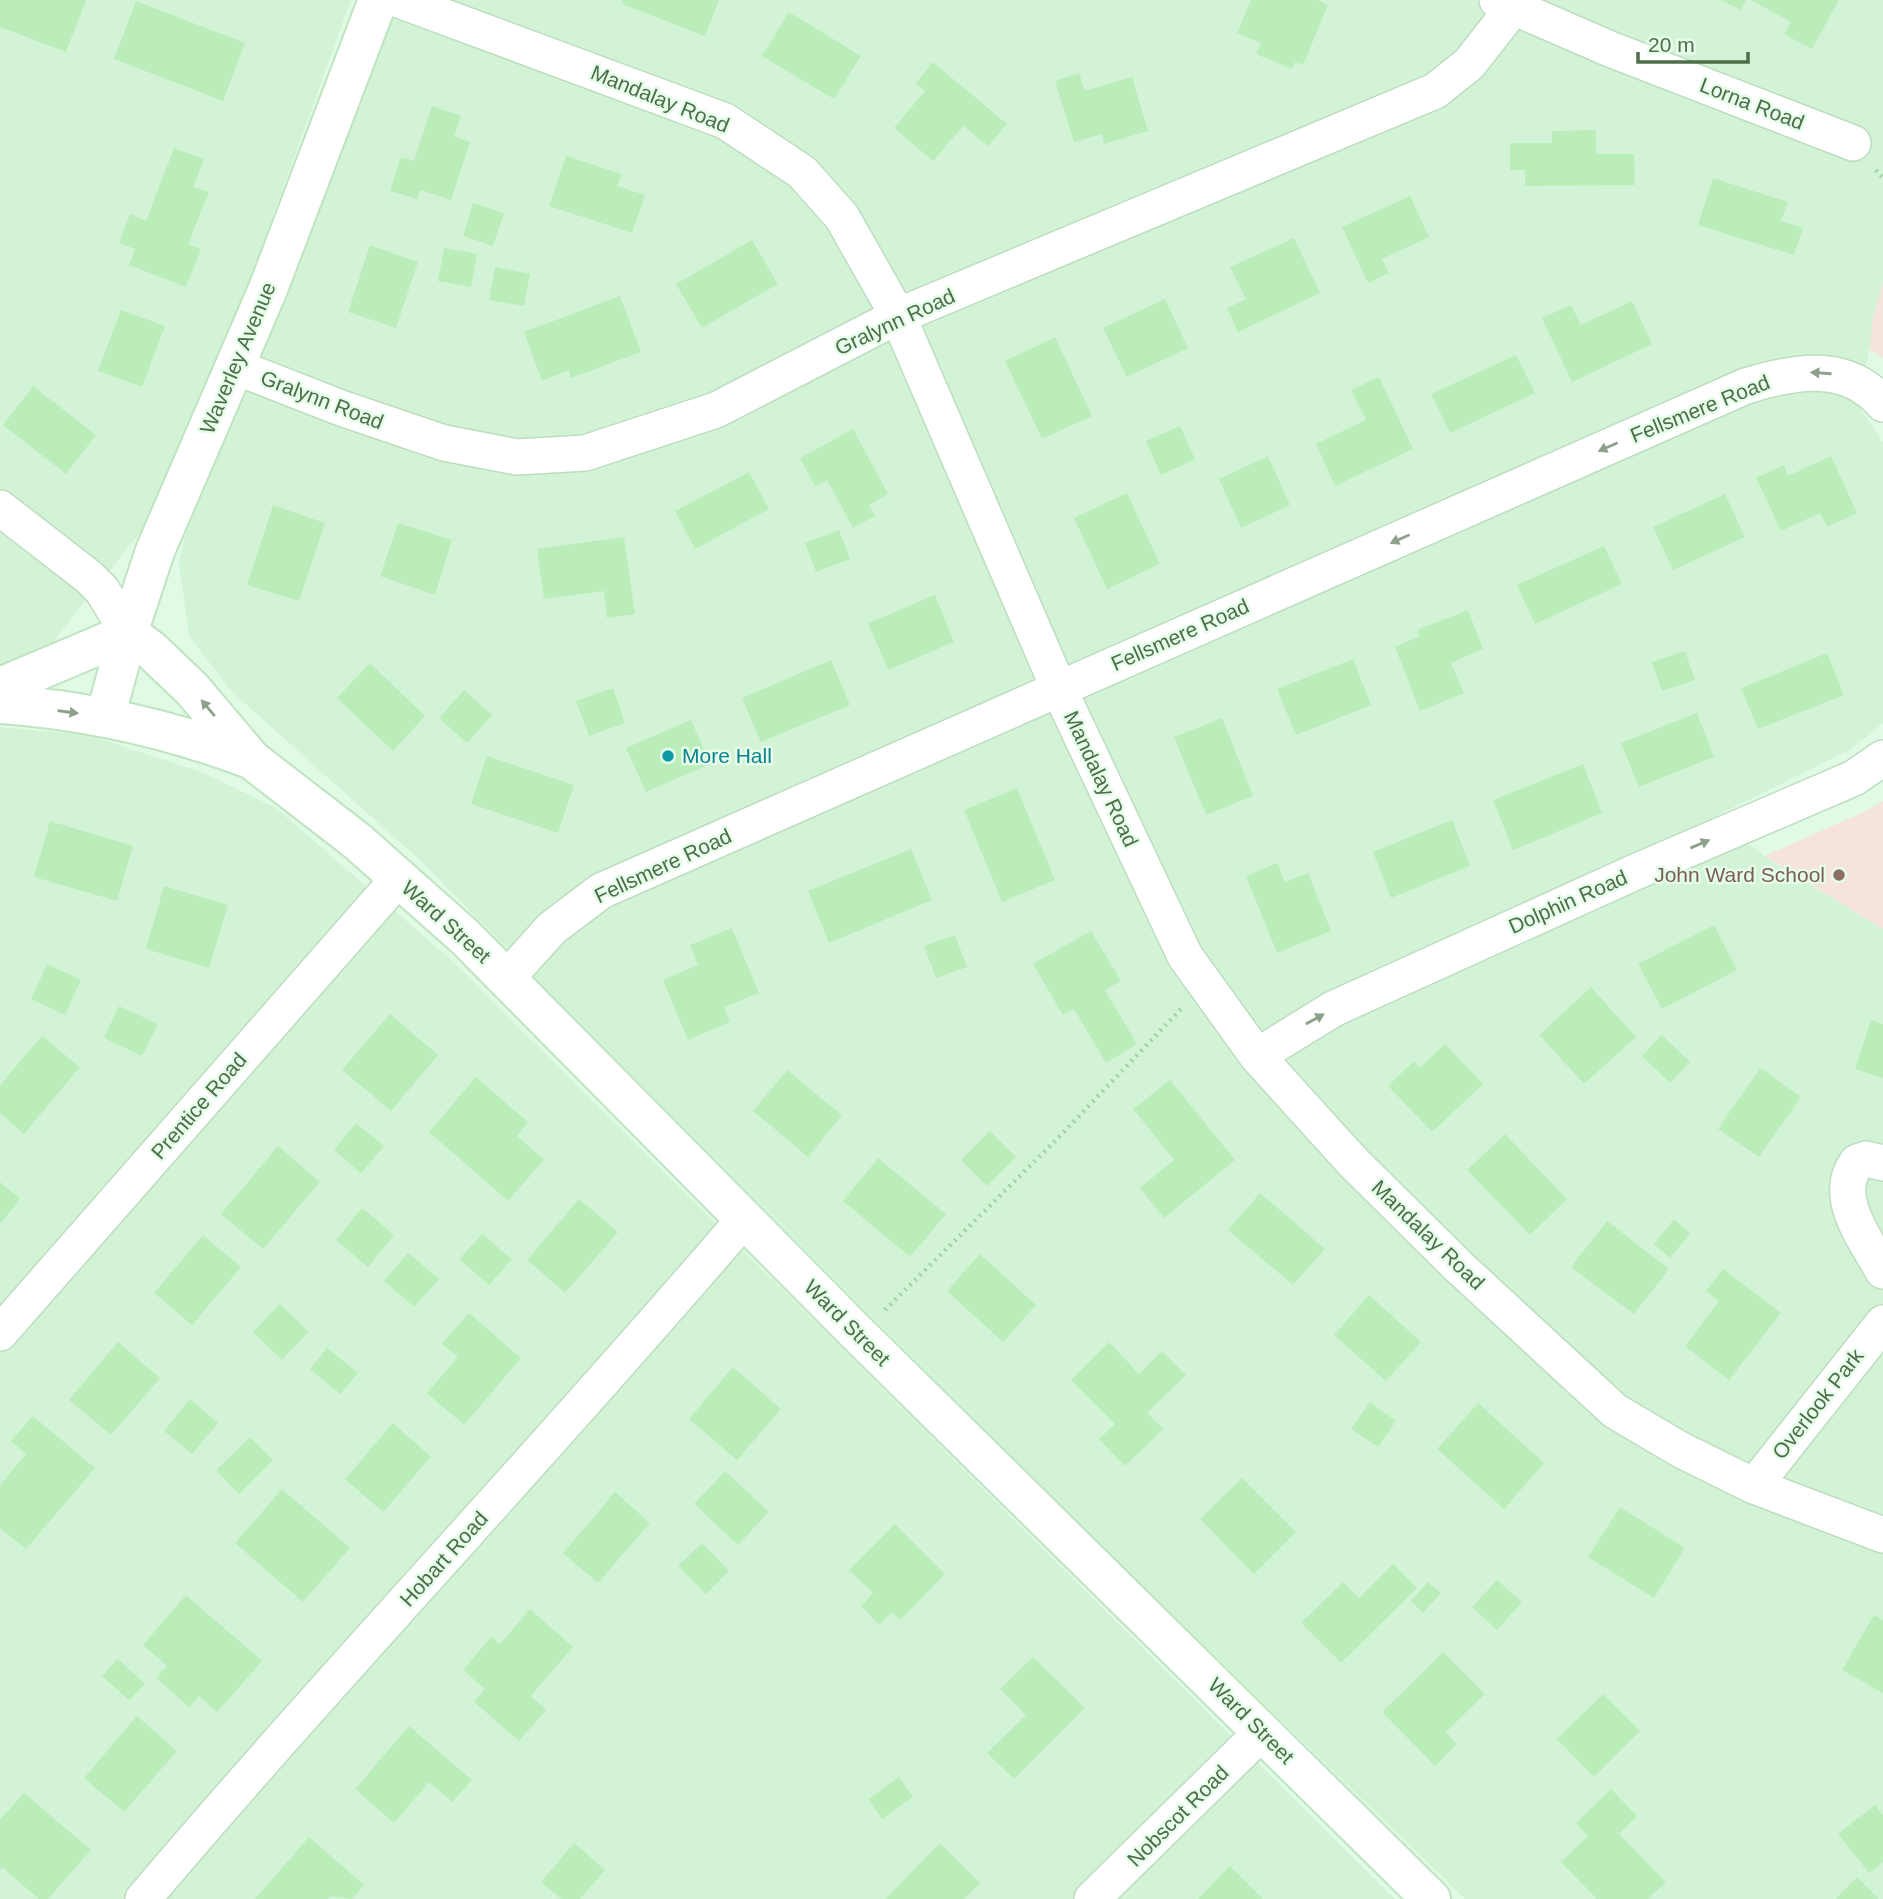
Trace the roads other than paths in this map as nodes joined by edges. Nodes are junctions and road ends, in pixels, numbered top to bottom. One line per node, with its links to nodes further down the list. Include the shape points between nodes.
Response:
1 (378, 0): 6 (street, Waverley Avenue)
2 (398, 0): 5 (street, Mandalay Road, via 725,121 802,172 842,217)
3 (1505, 4): 4 (street, Lorna Road); 5 (street, Gralynn Road, via 1469,64 1435,91)
4 (1853, 143)
5 (898, 316): 6 (street, Gralynn Road, via 716,410 585,453 550,457 506,456 444,443); 11 (street, Mandalay Road)
6 (236, 367): 9 (street, Waverley Avenue, via 155,551)
7 (1882, 403): 11 (street, Fellsmere Road, one-way to 11, via 1857,383 1826,372 1792,374 1746,386)
8 (0, 508): 9 (street, via 89,577)
9 (128, 633): 10 (street); 13 (street, Waverley Avenue); 15 (street, Ward Street, one-way to 9, via 192,689)
10 (0, 687)
11 (1059, 688): 17 (street, Fellsmere Road, via 601,891 552,928); 18 (street, Mandalay Road, via 1185,956)
12 (0, 704): 13 (street, Ward Street, one-way to 13)
13 (105, 718): 15 (street, Ward Street, via 180,735)
14 (1883, 758): 18 (street, Dolphin Road, one-way to 14, via 1333,1009 1854,778)
15 (252, 760): 16 (street, Ward Street, via 357,841)
16 (398, 879): 17 (street, Ward Street); 23 (street, Prentice Road)
17 (506, 979): 20 (street, Ward Street)
18 (1257, 1056): 24 (street, Mandalay Road, via 1352,1161 1601,1401 1630,1422)
19 (1883, 1163): 21 (street, via 1867,1159 1854,1166 1847,1204)
20 (744, 1218): 26 (street, Ward Street); 27 (street, Hobart Road)
21 (1883, 1271)
22 (1883, 1323): 24 (street, Overlook Park)
23 (0, 1332)
24 (1754, 1486): 25 (street, Mandalay Road)
25 (1883, 1535)
26 (1262, 1732): 28 (street, Nobscot Road); 29 (street, Ward Street)
27 (143, 1899)
28 (1093, 1899)
29 (1431, 1899)

